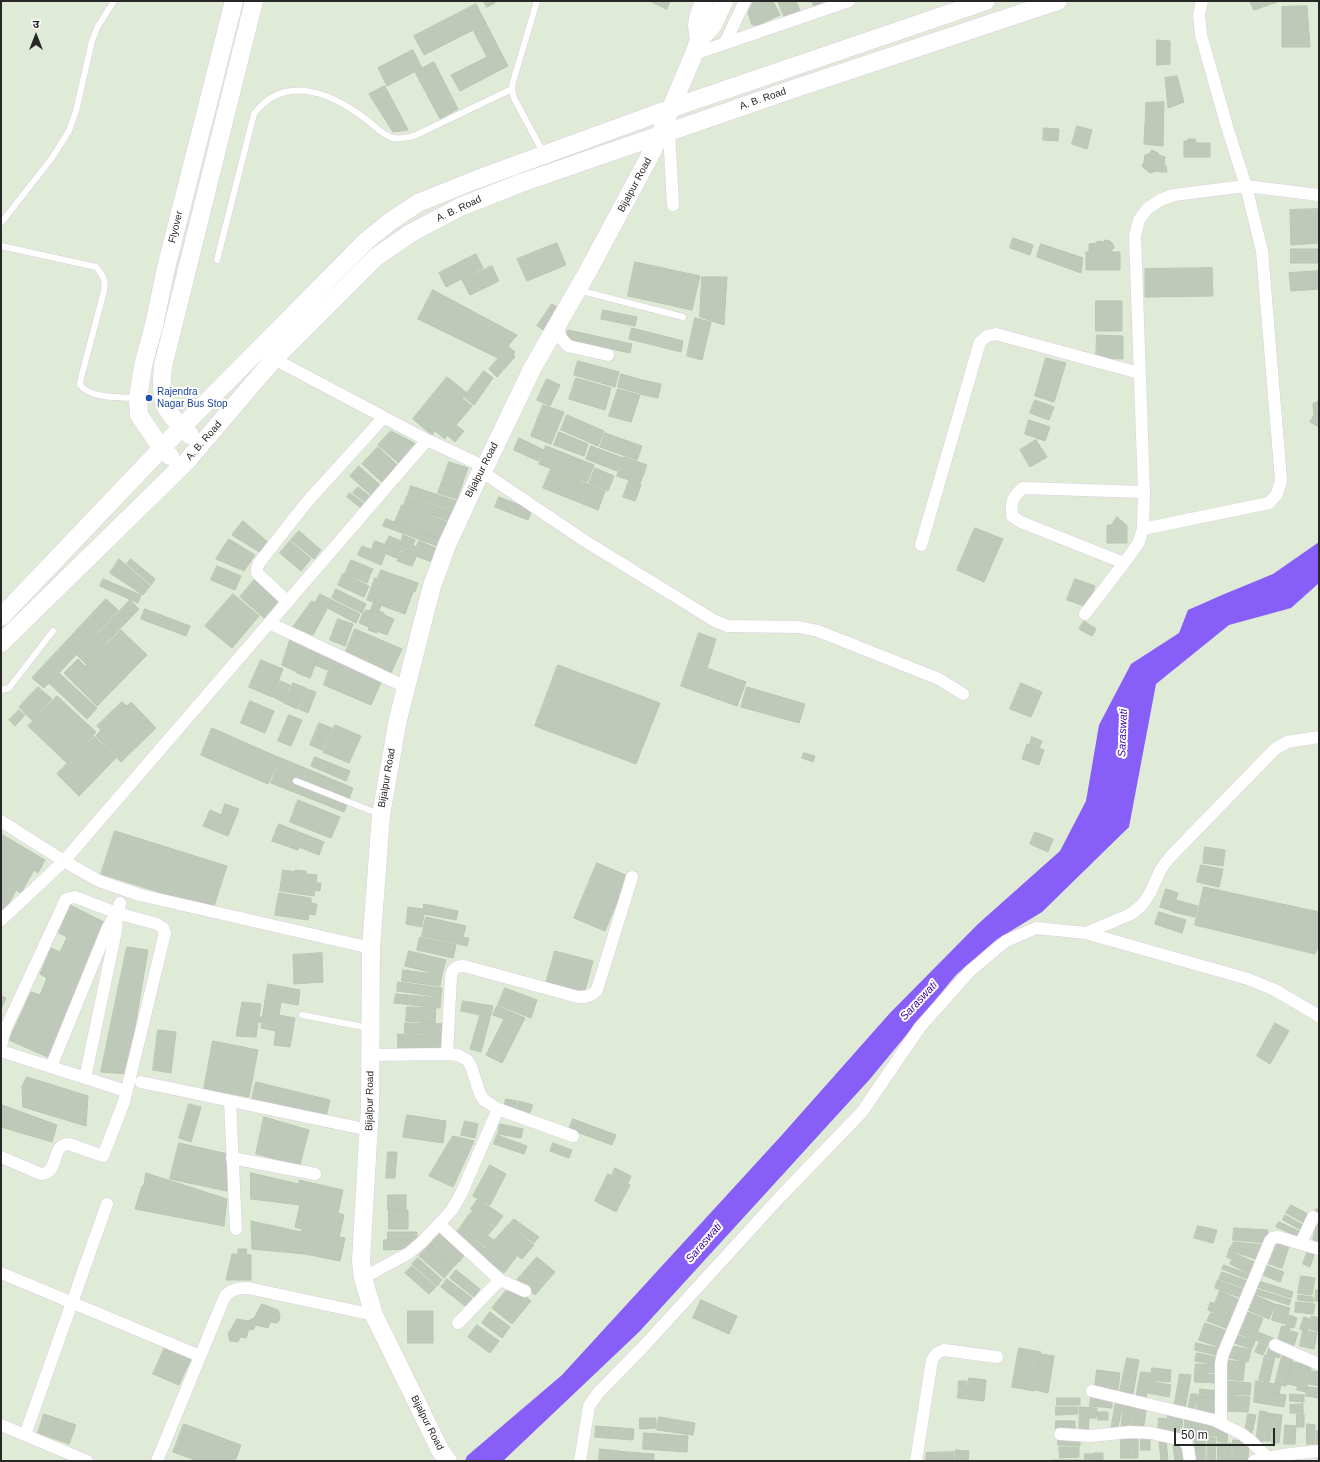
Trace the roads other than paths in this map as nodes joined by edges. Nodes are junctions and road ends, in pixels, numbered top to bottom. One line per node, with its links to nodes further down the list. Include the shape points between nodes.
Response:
1 (114, 1): 21 (lane, via 92,41 69,131 52,158)
2 (234, 1): 30 (main road, Flyover, via 166,268)
3 (254, 1): 32 (main road, via 163,366 161,387 166,408)
4 (537, 1): 14 (lane)
5 (704, 1): 13 (main road, via 698,18)
6 (724, 1): 13 (main road, via 713,25)
7 (745, 1): 12 (street)
8 (849, 1): 12 (street)
9 (986, 1): 15 (main road, A. B. Road)
10 (1058, 1): 16 (main road, A. B. Road)
11 (1202, 1): 18 (street, via 1199,16 1201,35)
12 (725, 43): 13 (street)
13 (696, 47): 15 (main road, Bijalpur Road)
14 (512, 89): 17 (lane, via 514,98); 23 (lane, via 414,136 402,139 384,135 363,116 325,95 308,91 290,91 262,103 254,114)
15 (672, 108): 16 (main road, Bijalpur Road); 17 (main road, A. B. Road)
16 (664, 134): 20 (street); 24 (main road, Bijalpur Road); 28 (main road, A. B. Road, via 521,183 460,207 411,233 376,257)
17 (544, 155): 32 (main road, A. B. Road, via 418,203 391,221 366,241)
18 (1246, 186): 19 (street); 29 (street, via 1174,194 1160,200 1139,220 1135,236); 39 (street, via 1262,251 1281,480 1277,494 1269,503)
19 (1319, 195)
20 (673, 205)
21 (1, 223)
22 (1, 246): 30 (lane, via 96,267 102,274 104,291 80,385 92,394)
23 (217, 260)
24 (577, 290): 25 (lane); 26 (main road, Bijalpur Road)
25 (684, 317)
26 (556, 326): 27 (street, via 568,346); 37 (main road, Bijalpur Road)
27 (608, 355)
28 (274, 359): 31 (street); 34 (main road, A. B. Road)
29 (1139, 373): 38 (street); 40 (street, via 996,334 987,336 980,342)
30 (138, 398): 35 (main road, Flyover, via 139,415)
31 (384, 417): 33 (street); 42 (street, via 306,503 259,563 257,568 262,579)
32 (182, 427): 34 (main road); 35 (main road, A. B. Road)
33 (427, 440): 37 (street); 42 (street)
34 (201, 444): 36 (main road, A. B. Road)
35 (162, 449): 36 (main road, Flyover); 44 (main road)
36 (182, 466): 47 (main road, A. B. Road)
37 (483, 469): 48 (main road, Bijalpur Road, via 447,545 432,586); 50 (street, via 585,541 715,621 727,626 799,626 818,631 939,679)
38 (1144, 492): 39 (street); 41 (street, via 1023,488 1011,503 1012,516 1021,522)
39 (1143, 529): 41 (street, via 1138,544)
40 (921, 545)
41 (1124, 563): 43 (street)
42 (288, 602): 45 (street)
43 (1085, 614)
44 (1, 617)
45 (269, 623): 48 (street); 55 (street)
46 (53, 631): 49 (lane, via 9,688)
47 (1, 643)
48 (406, 687): 53 (main road, Bijalpur Road)
49 (1, 690)
50 (963, 694)
51 (1319, 737): 59 (street, via 1287,742 1275,749 1170,857 1142,905 1131,914)
52 (296, 780): 53 (lane)
53 (381, 815): 60 (main road, Bijalpur Road)
54 (1, 821): 55 (street)
55 (64, 861): 57 (street, via 99,881); 58 (street)
56 (632, 877): 67 (street, via 597,990 592,995 578,997 457,966 451,976)
57 (120, 900): 60 (street, via 140,895); 64 (street, via 74,897 66,899 5,1030); 68 (street); 69 (street, via 116,931); 71 (street, via 158,924 165,933)
58 (1, 920)
59 (1086, 932): 62 (street, via 1248,979 1275,990); 106 (street, via 1036,928 1006,941 970,971 920,1027 862,1112 598,1393 589,1406)
60 (371, 948): 63 (main road, Bijalpur Road)
61 (302, 1015): 63 (lane)
62 (1319, 1016)
63 (371, 1028): 66 (main road, Bijalpur Road)
64 (1, 1046)
65 (1, 1051): 68 (street)
66 (371, 1054): 67 (street); 74 (main road, Bijalpur Road)
67 (447, 1054): 73 (street, via 458,1055 466,1060 471,1066 480,1094 484,1100)
68 (51, 1067): 69 (street)
69 (85, 1078): 71 (street)
70 (141, 1082): 72 (street)
71 (126, 1090): 76 (street, via 124,1102 103,1156 64,1144 59,1147 51,1170 41,1174)
72 (230, 1101): 74 (street); 77 (street)
73 (498, 1109): 75 (street); 81 (street, via 457,1202)
74 (370, 1130): 86 (main road, Bijalpur Road, via 361,1260)
75 (573, 1136)
76 (1, 1156)
77 (232, 1158): 78 (street); 82 (street)
78 (315, 1174)
79 (107, 1204): 89 (street)
80 (1313, 1217): 83 (street)
81 (439, 1224): 86 (street, via 410,1253); 87 (street)
82 (236, 1229)
83 (1301, 1242): 84 (street); 97 (street, via 1278,1237 1270,1241 1223,1354)
84 (1319, 1249)
85 (1, 1273): 89 (street)
86 (363, 1278): 90 (main road, Bijalpur Road)
87 (500, 1280): 88 (street); 91 (street)
88 (525, 1292)
89 (72, 1303): 93 (street); 100 (street)
90 (374, 1315): 93 (street, via 248,1288 236,1288 225,1296); 103 (main road, Bijalpur Road)
91 (458, 1323)
92 (1275, 1345): 95 (street)
93 (200, 1356): 105 (street)
94 (997, 1357): 107 (street, via 944,1350 937,1353 932,1360)
95 (1319, 1364)
96 (1092, 1391): 97 (street)
97 (1221, 1423): 102 (street, via 1252,1442)
98 (1, 1425): 100 (street)
99 (1060, 1434): 108 (street, via 1090,1436 1130,1432 1151,1433 1182,1440 1186,1443)
100 (24, 1435): 104 (street)
101 (1319, 1451): 102 (street)
102 (1261, 1459)
103 (445, 1460)
104 (87, 1461)
105 (157, 1461)
106 (580, 1461)
107 (916, 1461)
108 (1190, 1461)

